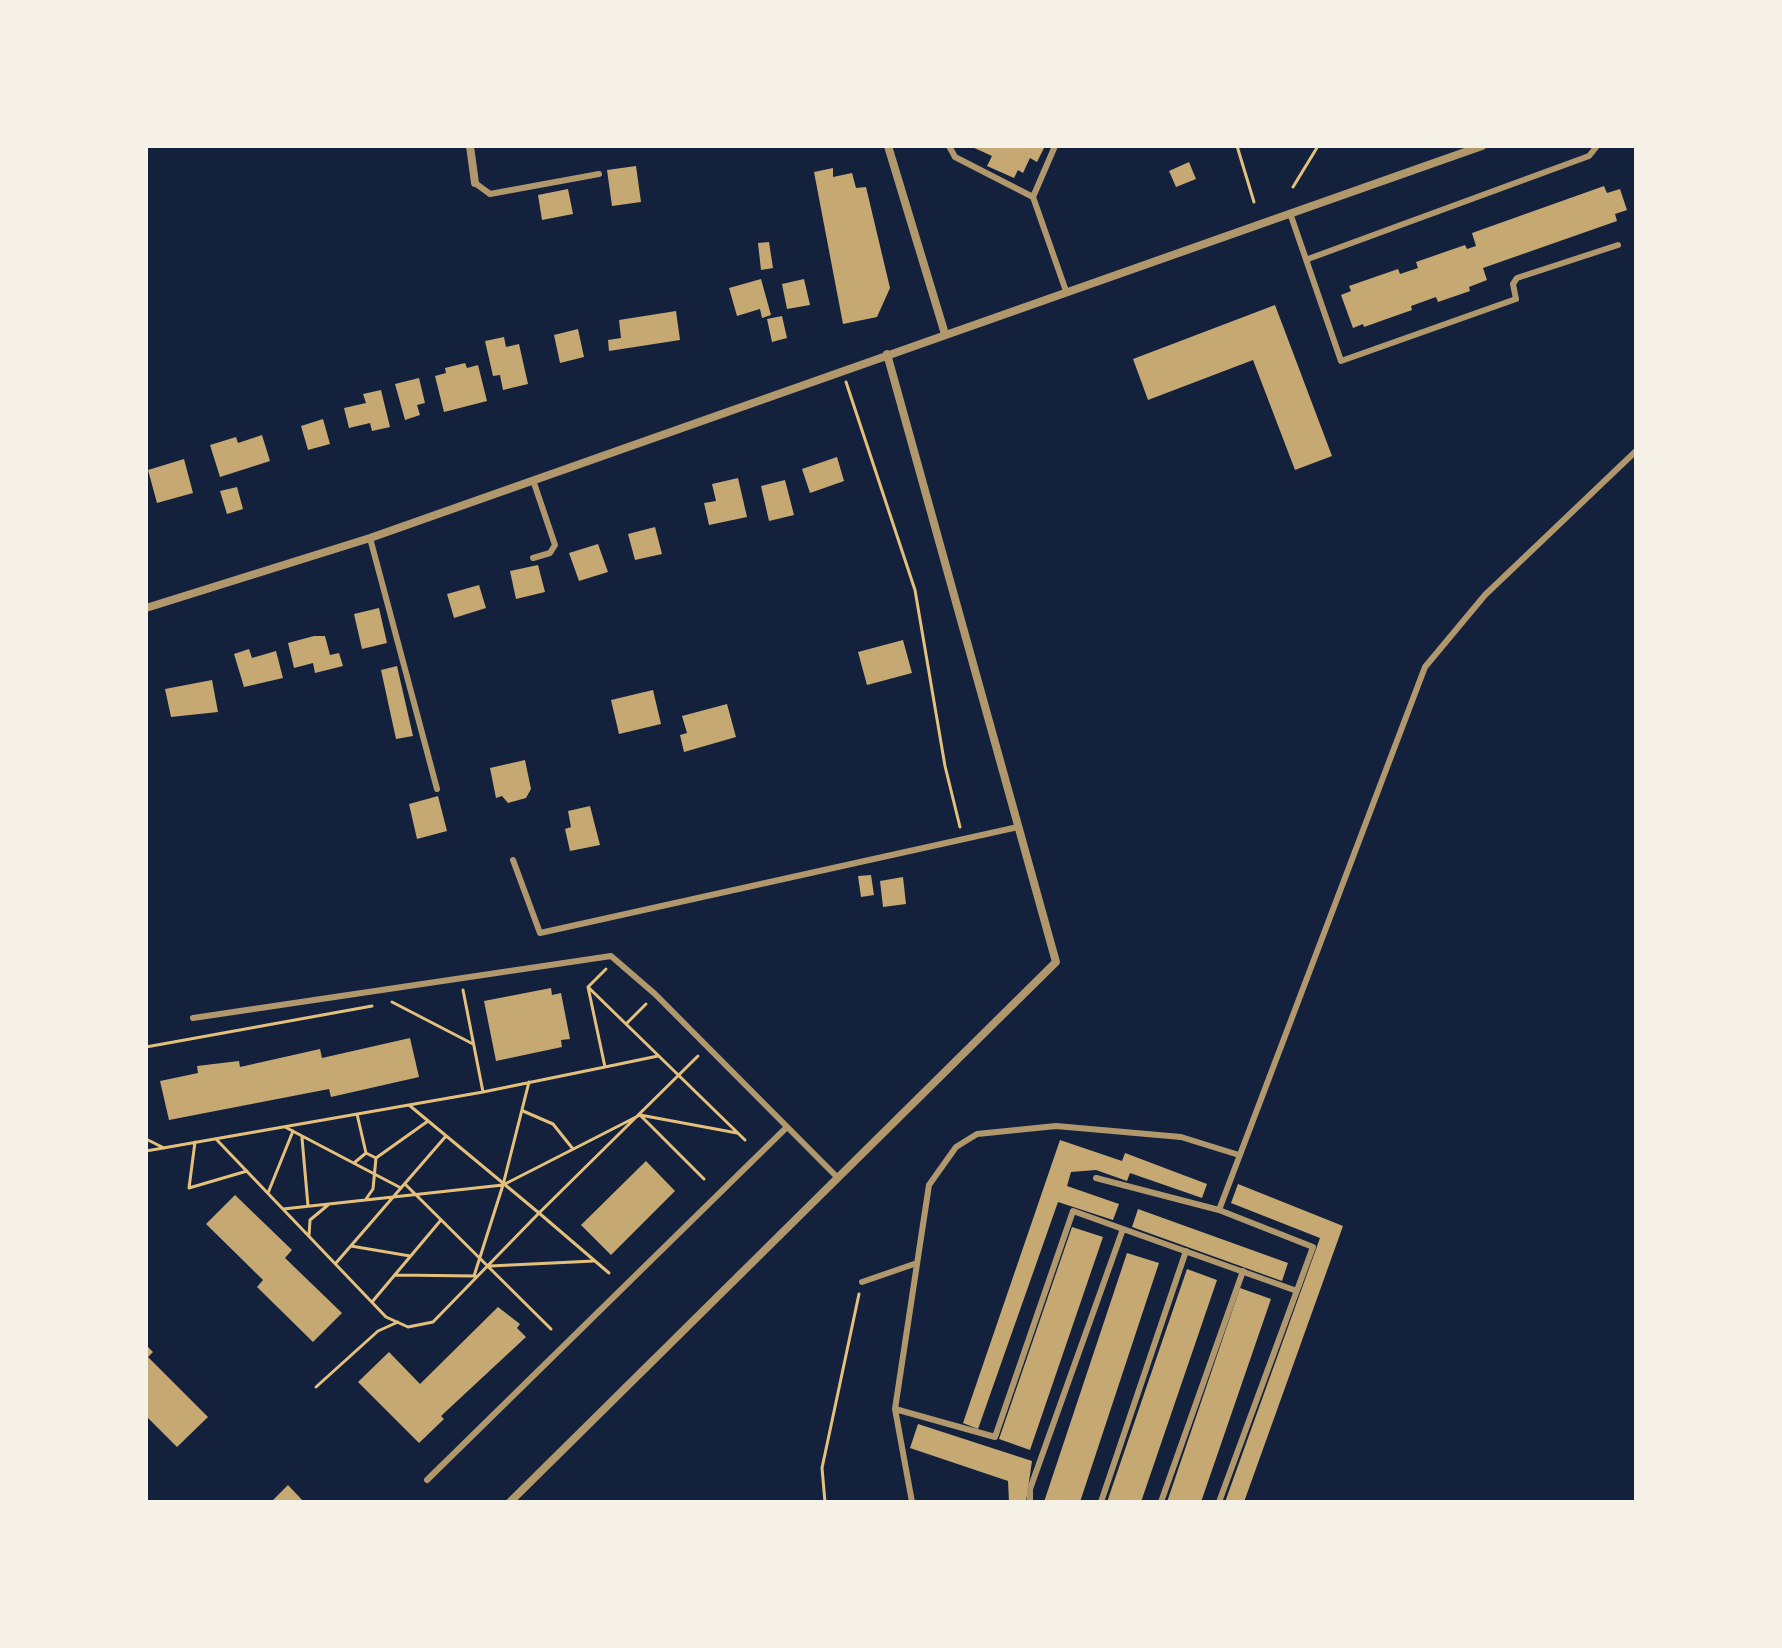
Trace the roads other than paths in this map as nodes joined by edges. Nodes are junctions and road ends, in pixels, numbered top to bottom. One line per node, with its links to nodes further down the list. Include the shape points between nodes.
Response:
1 (470, 146): 8 (street)
2 (888, 146): 14 (street)
3 (949, 146): 9 (lane, via 955,157)
4 (1055, 146): 9 (lane)
5 (1482, 146): 10 (street)
6 (1597, 146): 12 (lane, via 1589,156)
7 (599, 174): 8 (lane, via 490,194)
8 (475, 183)
9 (1033, 197): 13 (lane)
10 (1290, 213): 12 (lane); 13 (street)
11 (1618, 245): 12 (lane, via 1517,278 1516,299 1341,361)
12 (1308, 259)
13 (1066, 291): 14 (street)
14 (945, 334): 15 (street)
15 (887, 354): 17 (street); 22 (street)
16 (1636, 451): 26 (lane, via 1485,595 1425,667)
17 (533, 480): 18 (street); 19 (lane, via 555,545 550,553)
18 (370, 538): 20 (street); 21 (lane)
19 (533, 558)
20 (146, 608)
21 (437, 789)
22 (1018, 827): 23 (lane, via 540,933); 27 (street, via 1056,962)
23 (513, 860)
24 (193, 1018): 25 (lane, via 608,955 655,994)
25 (787, 1127): 27 (lane); 37 (lane)
26 (1239, 1155): 29 (lane); 32 (lane, via 1181,1137 1128,1130 1056,1126 977,1134 956,1147 929,1185)
27 (838, 1178): 38 (street)
28 (1096, 1178): 29 (lane)
29 (1219, 1210): 35 (lane, via 1313,1247)
30 (1123, 1229): 31 (lane); 36 (lane, via 1073,1211 995,1437); 40 (lane, via 1030,1489)
31 (1186, 1251): 33 (lane); 41 (lane)
32 (917, 1263): 34 (lane); 36 (lane)
33 (1243, 1271): 35 (lane); 42 (lane)
34 (862, 1282)
35 (1297, 1291): 43 (lane)
36 (895, 1409): 39 (lane)
37 (427, 1480)
38 (510, 1502)
39 (912, 1502)
40 (1030, 1502)
41 (1101, 1502)
42 (1161, 1502)
43 (1219, 1502)

